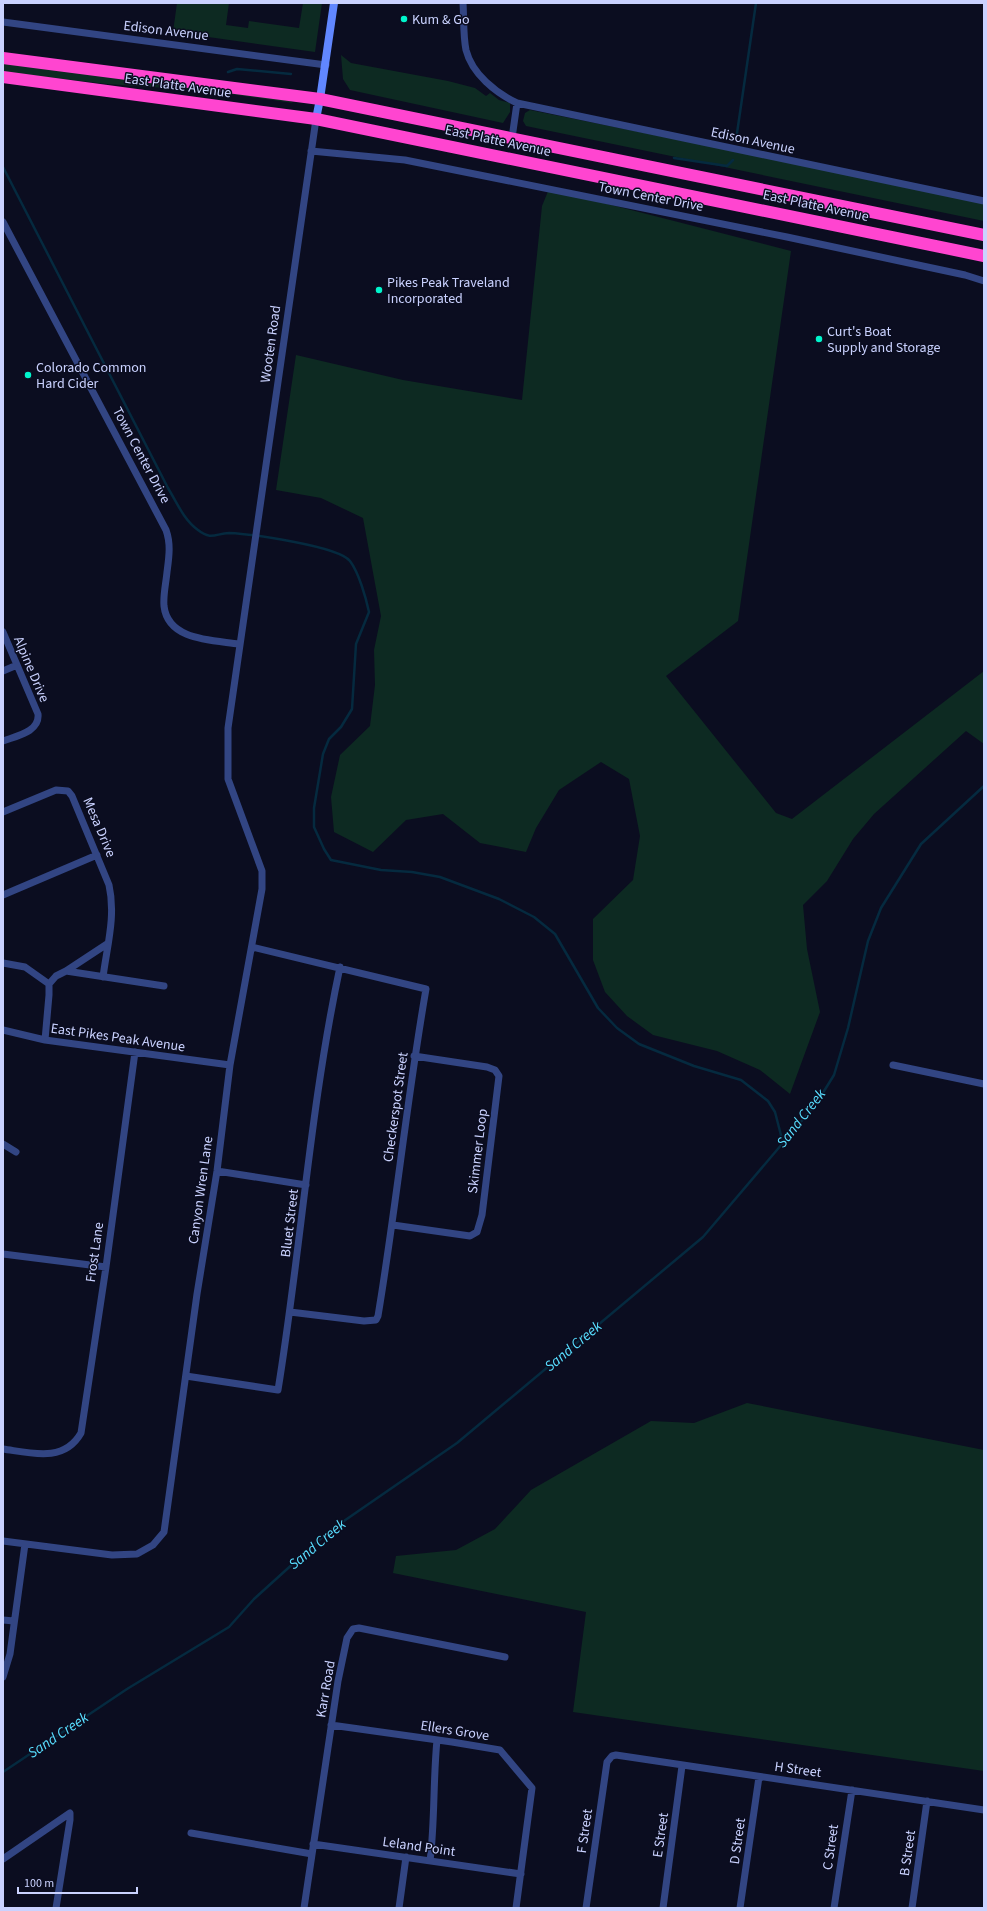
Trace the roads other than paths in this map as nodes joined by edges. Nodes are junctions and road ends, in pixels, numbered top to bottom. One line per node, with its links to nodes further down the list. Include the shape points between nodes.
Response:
1 (334, 3): 5 (street, Wooten Road)
2 (463, 3): 8 (street, Edison Avenue, via 467,51 477,72 500,94)
3 (3, 22): 5 (street, Edison Avenue)
4 (3, 58): 7 (highway, East Platte Avenue)
5 (326, 65): 7 (street, Wooten Road)
6 (8, 78): 9 (highway, East Platte Avenue)
7 (320, 99): 9 (street, Wooten Road); 10 (highway, East Platte Avenue)
8 (517, 103): 10 (street); 12 (street, Edison Avenue)
9 (316, 118): 11 (street, Wooten Road); 15 (highway, East Platte Avenue)
10 (512, 138): 14 (highway, East Platte Avenue)
11 (310, 151): 16 (street, Town Center Drive, via 405,160 787,237); 18 (street, Wooten Road)
12 (984, 201)
13 (3, 222): 18 (street, Town Center Drive, via 166,530 170,546 164,599 167,616 185,634)
14 (984, 235)
15 (984, 256)
16 (984, 281)
17 (3, 632): 19 (street, Alpine Drive)
18 (239, 644): 21 (street, Wooten Road)
19 (17, 665): 20 (street); 22 (street, Alpine Drive, via 38,714 38,720 36,726)
20 (3, 671)
21 (234, 688): 27 (street, Canyon Wren Lane, via 228,728 228,779 262,871 262,889)
22 (3, 741)
23 (3, 812): 24 (street, Mesa Drive, via 56,790 68,791)
24 (98, 855): 25 (street); 26 (street, Mesa Drive, via 112,896 112,920)
25 (3, 896)
26 (107, 944): 30 (street); 31 (street, Mesa Drive)
27 (252, 947): 29 (street, Checkerspot Street); 38 (street, Canyon Wren Lane)
28 (3, 963): 32 (street, via 25,967)
29 (340, 967): 37 (street, Checkerspot Street, via 426,989); 44 (street, Bluet Street, via 324,1048)
30 (66, 971): 31 (street); 32 (street, via 56,976)
31 (103, 977): 33 (street)
32 (49, 984): 35 (street)
33 (164, 986)
34 (3, 1030): 35 (street, East Pikes Peak Avenue)
35 (45, 1040): 36 (street, East Pikes Peak Avenue)
36 (135, 1052): 38 (street, East Pikes Peak Avenue); 47 (street, Frost Lane)
37 (414, 1056): 45 (street, Checkerspot Street); 45 (street, Skimmer Loop, via 495,1070 499,1076 490,1153 482,1215 476,1232 470,1236)
38 (230, 1065): 43 (street, Canyon Wren Lane)
39 (893, 1065): 40 (street)
40 (984, 1084)
41 (3, 1144): 42 (street)
42 (16, 1152)
43 (217, 1171): 44 (street); 49 (street, Canyon Wren Lane)
44 (306, 1185): 48 (street, Bluet Street)
45 (393, 1225): 48 (street, Checkerspot Street, via 376,1320 364,1321)
46 (3, 1256): 47 (street)
47 (106, 1267): 50 (street, Frost Lane, via 83,1425 76,1440 65,1450 45,1455)
48 (290, 1312): 49 (street, Bluet Street, via 278,1390)
49 (186, 1376): 52 (street, Canyon Wren Lane, via 164,1532 153,1545 137,1554 112,1555)
50 (3, 1450)
51 (3, 1541): 52 (street, Canyon Wren Lane)
52 (25, 1544): 54 (street)
53 (3, 1620): 54 (street)
54 (14, 1621): 56 (street, via 8,1665)
55 (505, 1657): 57 (street, Karr Road, via 359,1628 353,1629 347,1638)
56 (3, 1677)
57 (332, 1725): 58 (street, Ellers Grove); 66 (street, Karr Road)
58 (437, 1740): 70 (street); 71 (street, Ellers Grove, via 500,1750 532,1788)
59 (608, 1756): 60 (street, H Street, via 616,1755); 76 (street, F Street)
60 (682, 1766): 61 (street, H Street); 77 (street, E Street)
61 (759, 1777): 62 (street, H Street); 78 (street, D Street)
62 (852, 1790): 63 (street, H Street); 79 (street, C Street)
63 (927, 1801): 64 (street, H Street); 80 (street, B Street)
64 (984, 1810)
65 (191, 1833): 67 (street)
66 (313, 1844): 67 (street, Karr Road); 68 (street, Leland Point)
67 (312, 1854): 73 (street, Karr Road)
68 (406, 1857): 70 (street, Leland Point); 74 (street)
69 (3, 1859): 72 (street, via 70,1813)
70 (430, 1861): 71 (street, Leland Point)
71 (521, 1874): 75 (street, Ellers Grove)
72 (56, 1908)
73 (304, 1908)
74 (399, 1908)
75 (516, 1908)
76 (586, 1908)
77 (663, 1908)
78 (740, 1908)
79 (834, 1908)
80 (912, 1908)

